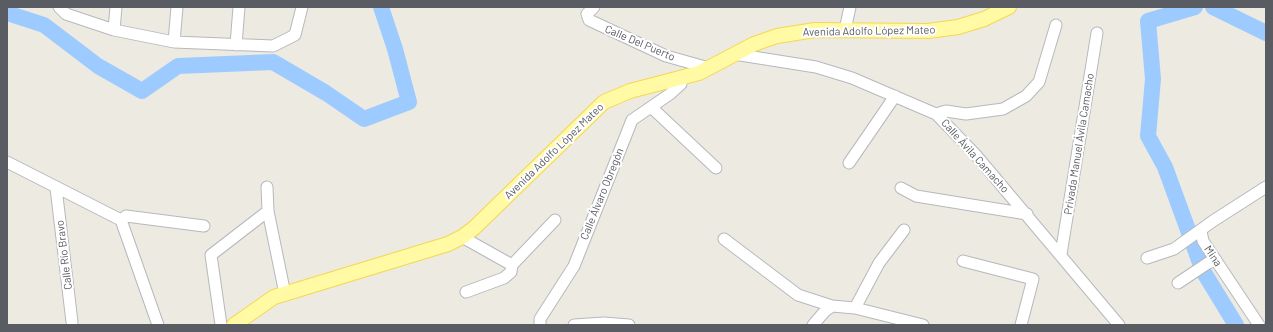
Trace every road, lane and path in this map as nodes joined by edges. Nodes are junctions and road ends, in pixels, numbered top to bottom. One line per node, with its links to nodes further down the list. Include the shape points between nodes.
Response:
1 (59, 7): 10 (street, via 66,14)
2 (116, 7): 10 (street)
3 (177, 7): 13 (street)
4 (239, 7): 14 (street)
5 (302, 7): 14 (street, via 295,35 273,46)
6 (594, 7): 16 (street, Calle Del Puerto, via 587,14 589,20 666,56)
7 (850, 7): 11 (street)
8 (1009, 7): 11 (main road, Avenida Adolfo López Mateo, via 984,19 958,27 928,31)
9 (1056, 25): 20 (street, via 1039,82 1026,96 1003,109 993,106 951,107)
10 (114, 30): 13 (street)
11 (845, 30): 15 (main road, Avenida Adolfo López Mateo, via 815,30 777,36)
12 (1097, 33): 37 (street, Privada Manuel Ávila Camacho)
13 (174, 42): 14 (street)
14 (236, 45)
15 (734, 54): 16 (main road, Avenida Adolfo López Mateo); 18 (street, Calle Ávila Camacho, via 816,67 852,78)
16 (710, 68): 17 (main road, Avenida Adolfo López Mateo)
17 (680, 78): 19 (street, Calle Álvaro Obregón, via 681,84); 35 (main road, Avenida Adolfo López Mateo, via 630,91 604,102)
18 (895, 96): 20 (street, Calle Ávila Camacho); 22 (street)
19 (651, 107): 23 (street); 51 (street, Calle Álvaro Obregón, via 632,120 574,266 540,319)
20 (941, 112): 29 (street, Calle Ávila Camacho)
21 (7, 162): 25 (street)
22 (849, 163)
23 (716, 168)
24 (267, 187): 28 (street)
25 (56, 188): 30 (street); 47 (street, Calle Río Bravo)
26 (901, 188): 29 (street, via 916,196)
27 (1265, 190): 34 (street, Mina)
28 (268, 211): 44 (street); 49 (street, via 211,255)
29 (1027, 214): 37 (street, Calle Ávila Camacho)
30 (121, 220): 32 (street, via 126,216); 48 (street)
31 (555, 220): 41 (street)
32 (204, 226)
33 (904, 230): 46 (street, via 879,263)
34 (1194, 235): 38 (street, via 1174,248); 40 (street, Mina, via 1203,241)
35 (462, 237): 41 (street); 44 (main road, Avenida Adolfo López Mateo, via 448,244)
36 (724, 239): 45 (street, via 798,295)
37 (1061, 254): 57 (street, Calle Ávila Camacho)
38 (1148, 258)
39 (963, 261): 56 (street, via 1033,279)
40 (1212, 262): 42 (street); 58 (street, Mina)
41 (512, 265): 43 (street, via 511,272 504,278)
42 (1178, 283)
43 (466, 292)
44 (285, 294): 50 (main road, Avenida Adolfo López Mateo, via 274,297)
45 (832, 306): 46 (street); 54 (street)
46 (855, 308): 55 (street)
47 (72, 322)
48 (158, 325)
49 (221, 325)
50 (234, 325)
51 (540, 325)
52 (574, 325): 53 (street)
53 (629, 325)
54 (813, 325)
55 (923, 325)
56 (1021, 325)
57 (1119, 325)
58 (1259, 325)

